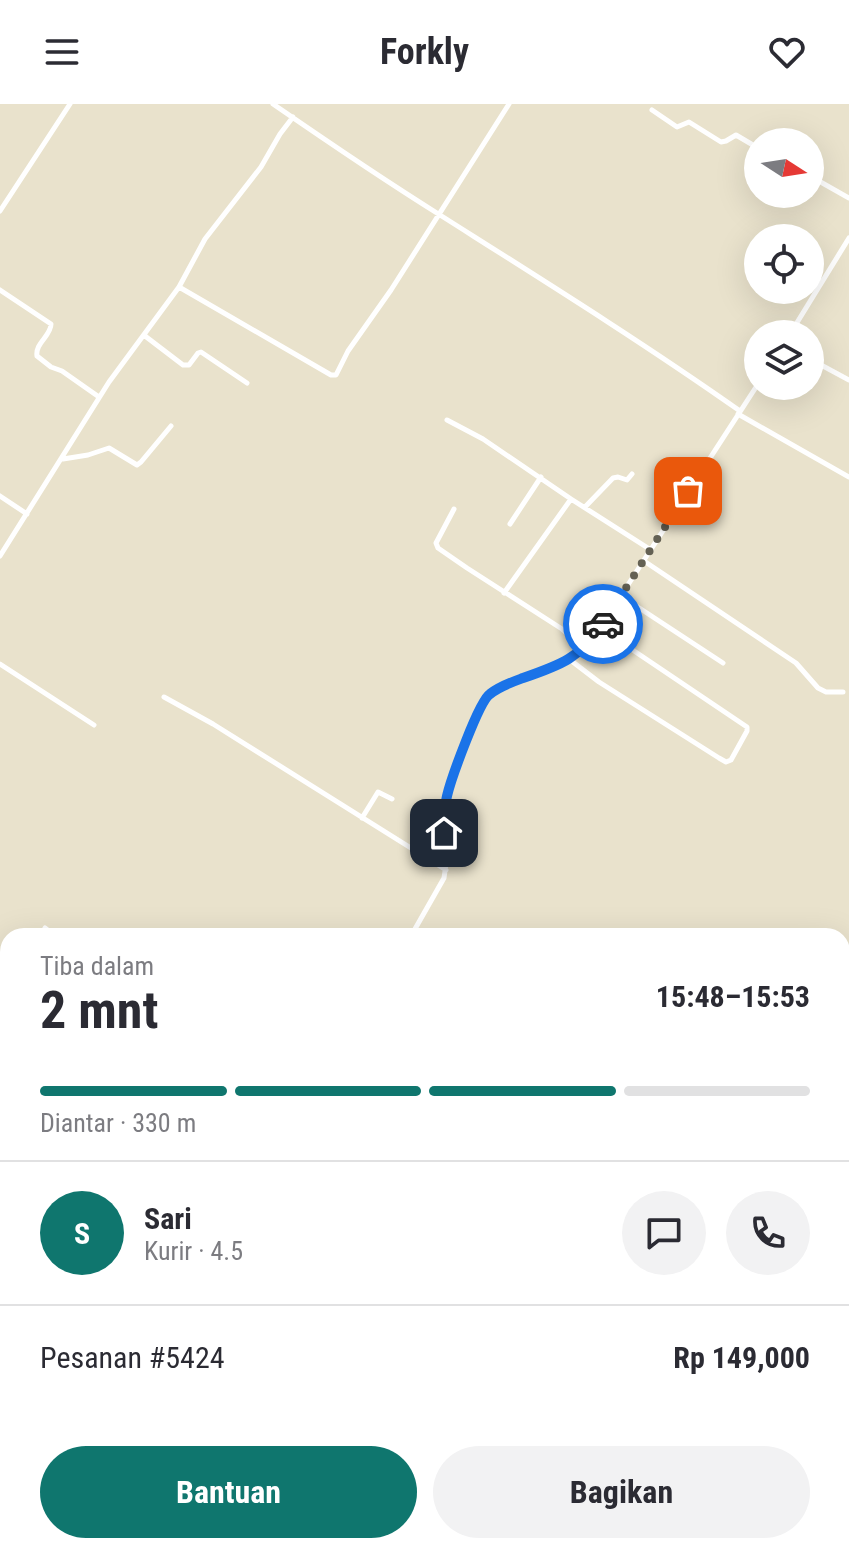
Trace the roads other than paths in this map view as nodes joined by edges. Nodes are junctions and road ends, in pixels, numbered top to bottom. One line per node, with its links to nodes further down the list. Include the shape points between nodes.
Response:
1 (70, 104): 9 (street)
2 (273, 104): 5 (street)
3 (509, 104): 10 (street)
4 (652, 110): 6 (street, via 677,127 689,122 721,142 736,135)
5 (293, 117): 10 (street); 12 (street, via 205,239)
6 (744, 140)
7 (824, 184): 8 (street)
8 (849, 198)
9 (0, 211)
10 (438, 214): 12 (street, via 333,376); 21 (street)
11 (849, 238): 14 (street)
12 (179, 287): 15 (street)
13 (0, 290): 19 (street, via 51,324 37,356)
14 (799, 320)
15 (145, 336): 18 (street, via 183,365 201,352); 19 (street)
16 (824, 367): 17 (street)
17 (849, 380)
18 (247, 383)
19 (99, 397): 24 (street)
20 (747, 400): 21 (street)
21 (739, 412): 27 (street); 34 (street)
22 (447, 420): 26 (street)
23 (171, 426): 24 (street, via 139,465 109,448)
24 (62, 459): 32 (street)
25 (632, 474): 30 (street, via 627,480 613,478)
26 (541, 477): 29 (street); 33 (street)
27 (849, 477)
28 (0, 496): 32 (street)
29 (571, 499): 30 (street); 37 (street)
30 (585, 507): 34 (street)
31 (454, 509): 37 (street, via 438,537 438,548)
32 (27, 514): 35 (street)
33 (510, 524)
34 (651, 550): 36 (street)
35 (0, 556)
36 (644, 561): 38 (street); 44 (street, via 796,663 818,688)
37 (504, 593): 40 (street)
38 (621, 596): 39 (street); 42 (street)
39 (600, 628): 40 (street); 41 (street, via 747,727 731,760 719,758)
40 (584, 648): 41 (street)
41 (569, 659): 49 (street, via 485,698 447,796)
42 (723, 663)
43 (0, 664): 46 (street)
44 (843, 692)
45 (164, 697): 48 (street)
46 (94, 725)
47 (392, 799): 48 (street, via 378,792)
48 (362, 818): 49 (street)
49 (446, 870): 50 (street)
50 (416, 928)

